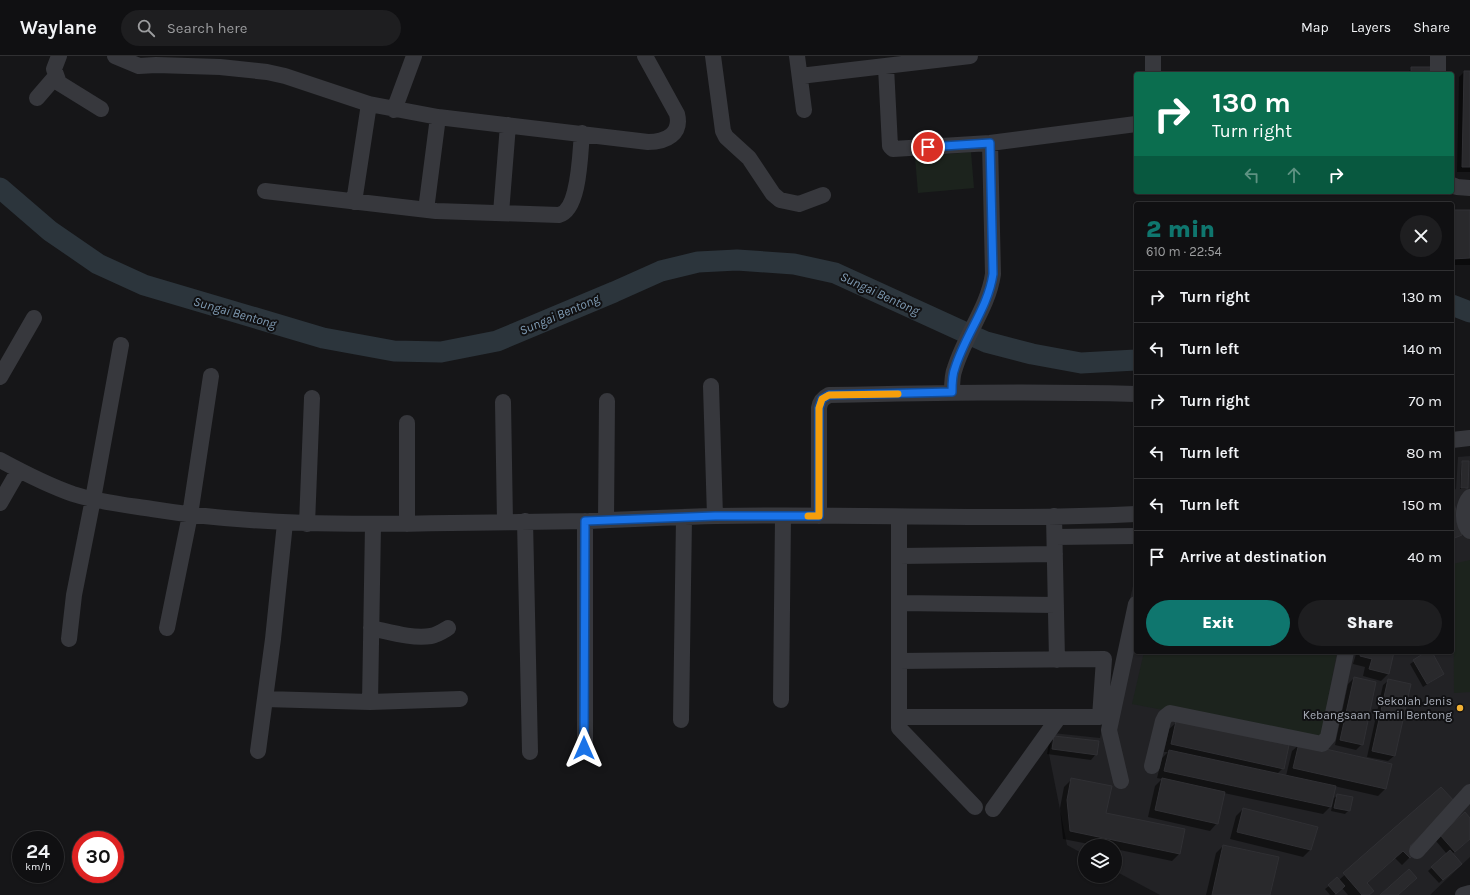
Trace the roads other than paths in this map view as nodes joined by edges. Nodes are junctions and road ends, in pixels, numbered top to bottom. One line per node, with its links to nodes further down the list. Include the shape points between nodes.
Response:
1 (59, 56): 14 (street, via 54,69)
2 (115, 56): 10 (street, via 139,66)
3 (414, 56): 19 (street)
4 (645, 56): 24 (street, via 677,114 676,131 657,142)
5 (713, 56): 29 (street, via 723,131 726,137 748,158 780,200 799,204)
6 (797, 56): 15 (street)
7 (970, 56): 11 (street)
8 (1153, 56): 12 (street)
9 (1438, 56): 13 (street)
10 (156, 61): 17 (street, via 267,72)
11 (886, 67): 15 (street); 25 (street, via 891,147 897,149)
12 (1153, 72)
13 (1438, 72)
14 (56, 76): 16 (street); 18 (street, via 59,83)
15 (800, 76): 20 (street)
16 (37, 98)
17 (369, 104): 19 (street); 30 (street)
18 (101, 109)
19 (394, 110): 21 (street)
20 (804, 110)
21 (438, 117): 23 (street); 31 (street)
22 (1134, 124): 25 (street)
23 (508, 125): 24 (street); 32 (street)
24 (582, 134): 32 (street, via 575,194 566,211 555,215)
25 (990, 143): 38 (street, via 993,274 991,287 980,314 954,368)
26 (1454, 186): 27 (street)
27 (1470, 188)
28 (265, 191): 30 (street)
29 (823, 195)
30 (354, 202): 31 (street)
31 (426, 210): 32 (street)
32 (501, 213)
33 (34, 318): 36 (street)
34 (121, 345): 49 (street)
35 (211, 376): 52 (street)
36 (0, 377)
37 (712, 386): 53 (street)
38 (952, 392): 39 (street); 54 (street, via 829,395 822,399 819,408)
39 (1134, 394)
40 (312, 398): 64 (street)
41 (607, 401): 59 (street)
42 (503, 402): 61 (street)
43 (407, 423): 65 (street)
44 (1470, 438): 45 (street)
45 (1454, 440)
46 (0, 460): 47 (street)
47 (19, 470): 49 (street, via 51,486); 50 (street)
48 (1470, 497): 67 (street, via 1464,514 1466,526)
49 (93, 499): 52 (street); 78 (street, via 74,595)
50 (0, 503)
51 (1134, 514): 55 (street)
52 (190, 515): 63 (street); 75 (street)
53 (715, 516): 56 (street); 58 (street)
54 (819, 516): 56 (street); 57 (street)
55 (1054, 516): 57 (street); 69 (street)
56 (783, 517): 84 (street)
57 (899, 517): 71 (street)
58 (684, 518): 59 (street); 88 (street)
59 (606, 520): 60 (street)
60 (585, 521): 62 (street); 89 (street)
61 (505, 522): 62 (street); 65 (street)
62 (525, 522): 91 (street)
63 (285, 523): 64 (street); 82 (street)
64 (307, 524): 66 (street)
65 (407, 524): 66 (street)
66 (373, 525): 76 (street)
67 (1470, 531)
68 (1134, 536): 69 (street)
69 (1055, 537): 70 (street)
70 (1055, 554): 71 (street); 73 (street)
71 (899, 556): 72 (street)
72 (899, 603): 73 (street); 81 (street)
73 (1056, 605): 80 (street)
74 (1134, 613): 93 (street, via 1109,730)
75 (167, 628)
76 (372, 628): 77 (street, via 424,636 432,636); 85 (street)
77 (448, 628)
78 (69, 640)
79 (1346, 654): 92 (street, via 1328,737 1322,744 1170,713 1165,717)
80 (1057, 660): 81 (street); 86 (street, via 1104,659 1100,717)
81 (899, 661): 87 (street)
82 (265, 699): 85 (street); 90 (street)
83 (460, 699): 85 (street)
84 (781, 700)
85 (370, 702)
86 (1059, 717): 87 (street); 96 (street)
87 (899, 718): 95 (street, via 899,728)
88 (681, 720)
89 (584, 748)
90 (258, 751)
91 (530, 752)
92 (1152, 766)
93 (1121, 781)
94 (1470, 792): 97 (street)
95 (975, 807)
96 (993, 809)
97 (1417, 851)
98 (1470, 893): 99 (street)
99 (1463, 895)

